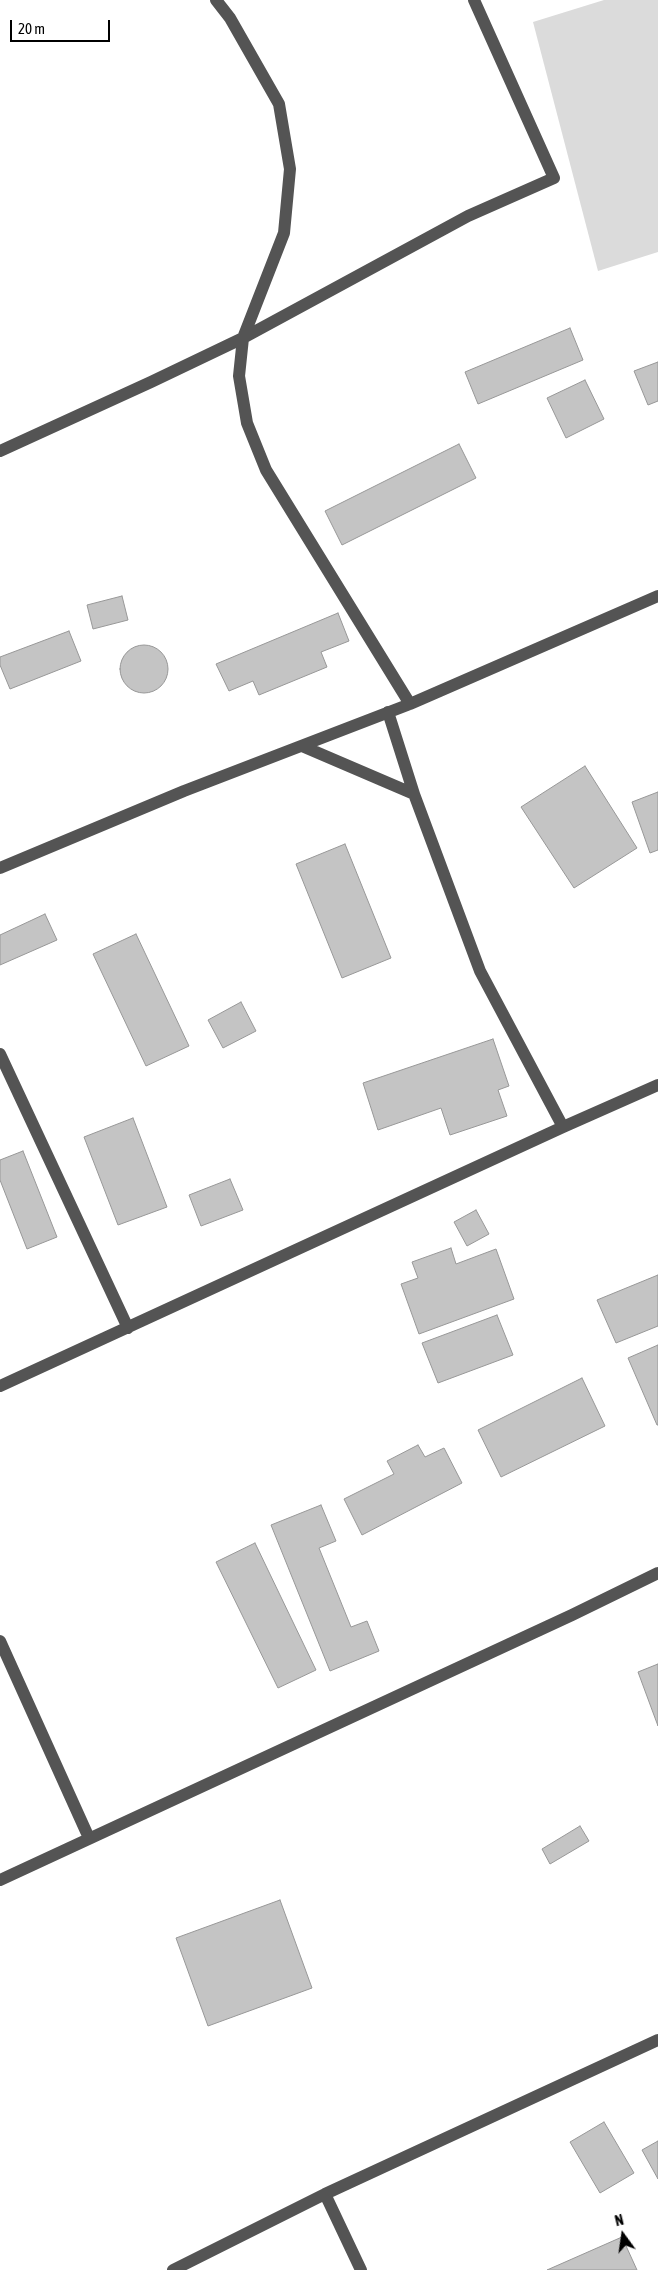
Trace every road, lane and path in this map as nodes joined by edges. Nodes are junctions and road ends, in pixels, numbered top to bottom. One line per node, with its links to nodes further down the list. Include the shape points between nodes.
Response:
1 (216, 0): 3 (street, via 230,18 279,104 290,169 284,233)
2 (474, 0): 3 (street, via 554,178 468,216)
3 (243, 338): 4 (street); 6 (street, via 239,376 242,395 247,423 266,470)
4 (0, 451)
5 (658, 596): 6 (street)
6 (410, 704): 7 (street)
7 (388, 712): 8 (street); 9 (street)
8 (302, 746): 9 (street); 10 (street)
9 (414, 794): 13 (street, via 480,972)
10 (0, 868)
11 (0, 1054): 14 (street)
12 (658, 1086): 13 (street)
13 (563, 1126): 14 (street)
14 (128, 1328): 15 (street)
15 (0, 1386)
16 (658, 1573): 18 (street)
17 (0, 1641): 18 (street)
18 (89, 1838): 19 (street)
19 (0, 1880)
20 (658, 2040): 21 (street)
21 (325, 2194): 22 (street); 23 (street)
22 (173, 2270)
23 (361, 2270)

